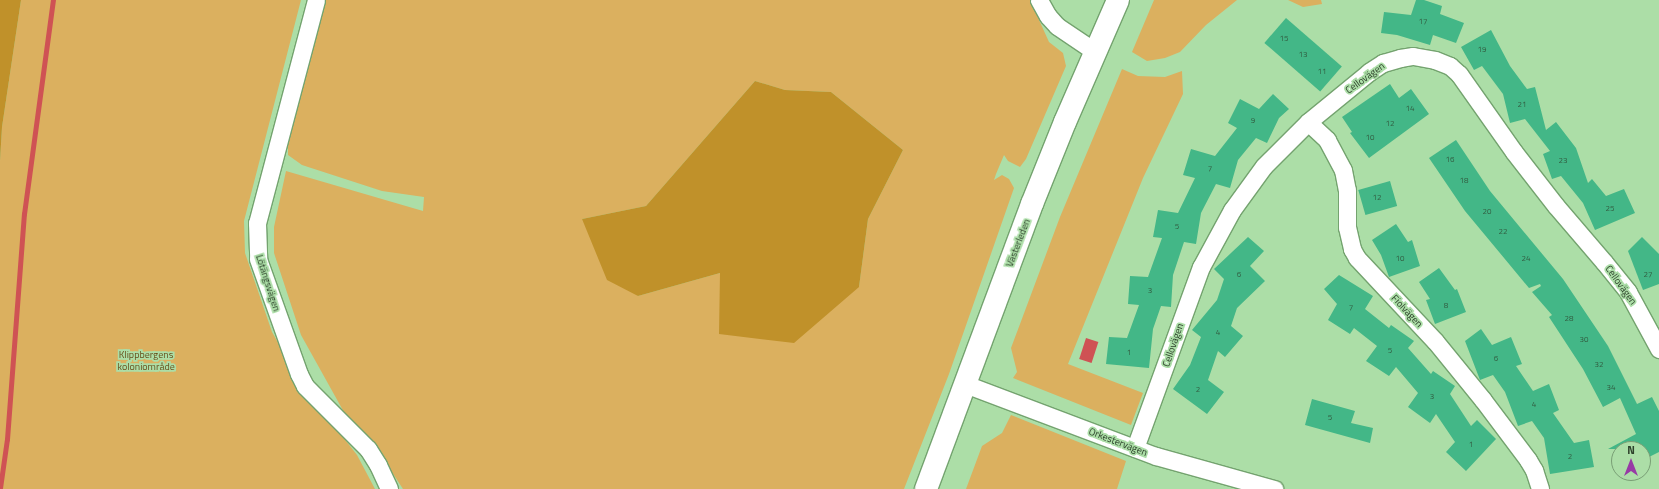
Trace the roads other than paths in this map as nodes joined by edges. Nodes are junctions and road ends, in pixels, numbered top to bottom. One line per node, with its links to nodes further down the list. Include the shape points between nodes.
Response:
1 (316, 0): 9 (street, Lötängsvägen, via 257,223 258,259 305,386 368,449)
2 (1039, 0): 4 (street, via 1057,26)
3 (1118, 0): 4 (main road, Västerleden)
4 (1094, 52): 7 (main road, Västerleden, via 1032,204)
5 (1308, 122): 6 (street, Cellovägen, via 1383,63 1413,56 1450,66 1468,84 1514,152 1556,206 1628,292); 8 (street, Cellovägen, via 1264,166 1232,210 1208,253); 12 (street, Fiolvägen, via 1326,140 1343,170 1347,190 1347,227 1357,258 1435,341 1483,400 1528,460)
6 (1659, 348)
7 (966, 384): 8 (street, Orkestervägen); 10 (main road, Västerleden)
8 (1134, 448): 11 (street, Orkestervägen)
9 (389, 489)
10 (926, 489)
11 (1274, 489)
12 (1540, 489)

